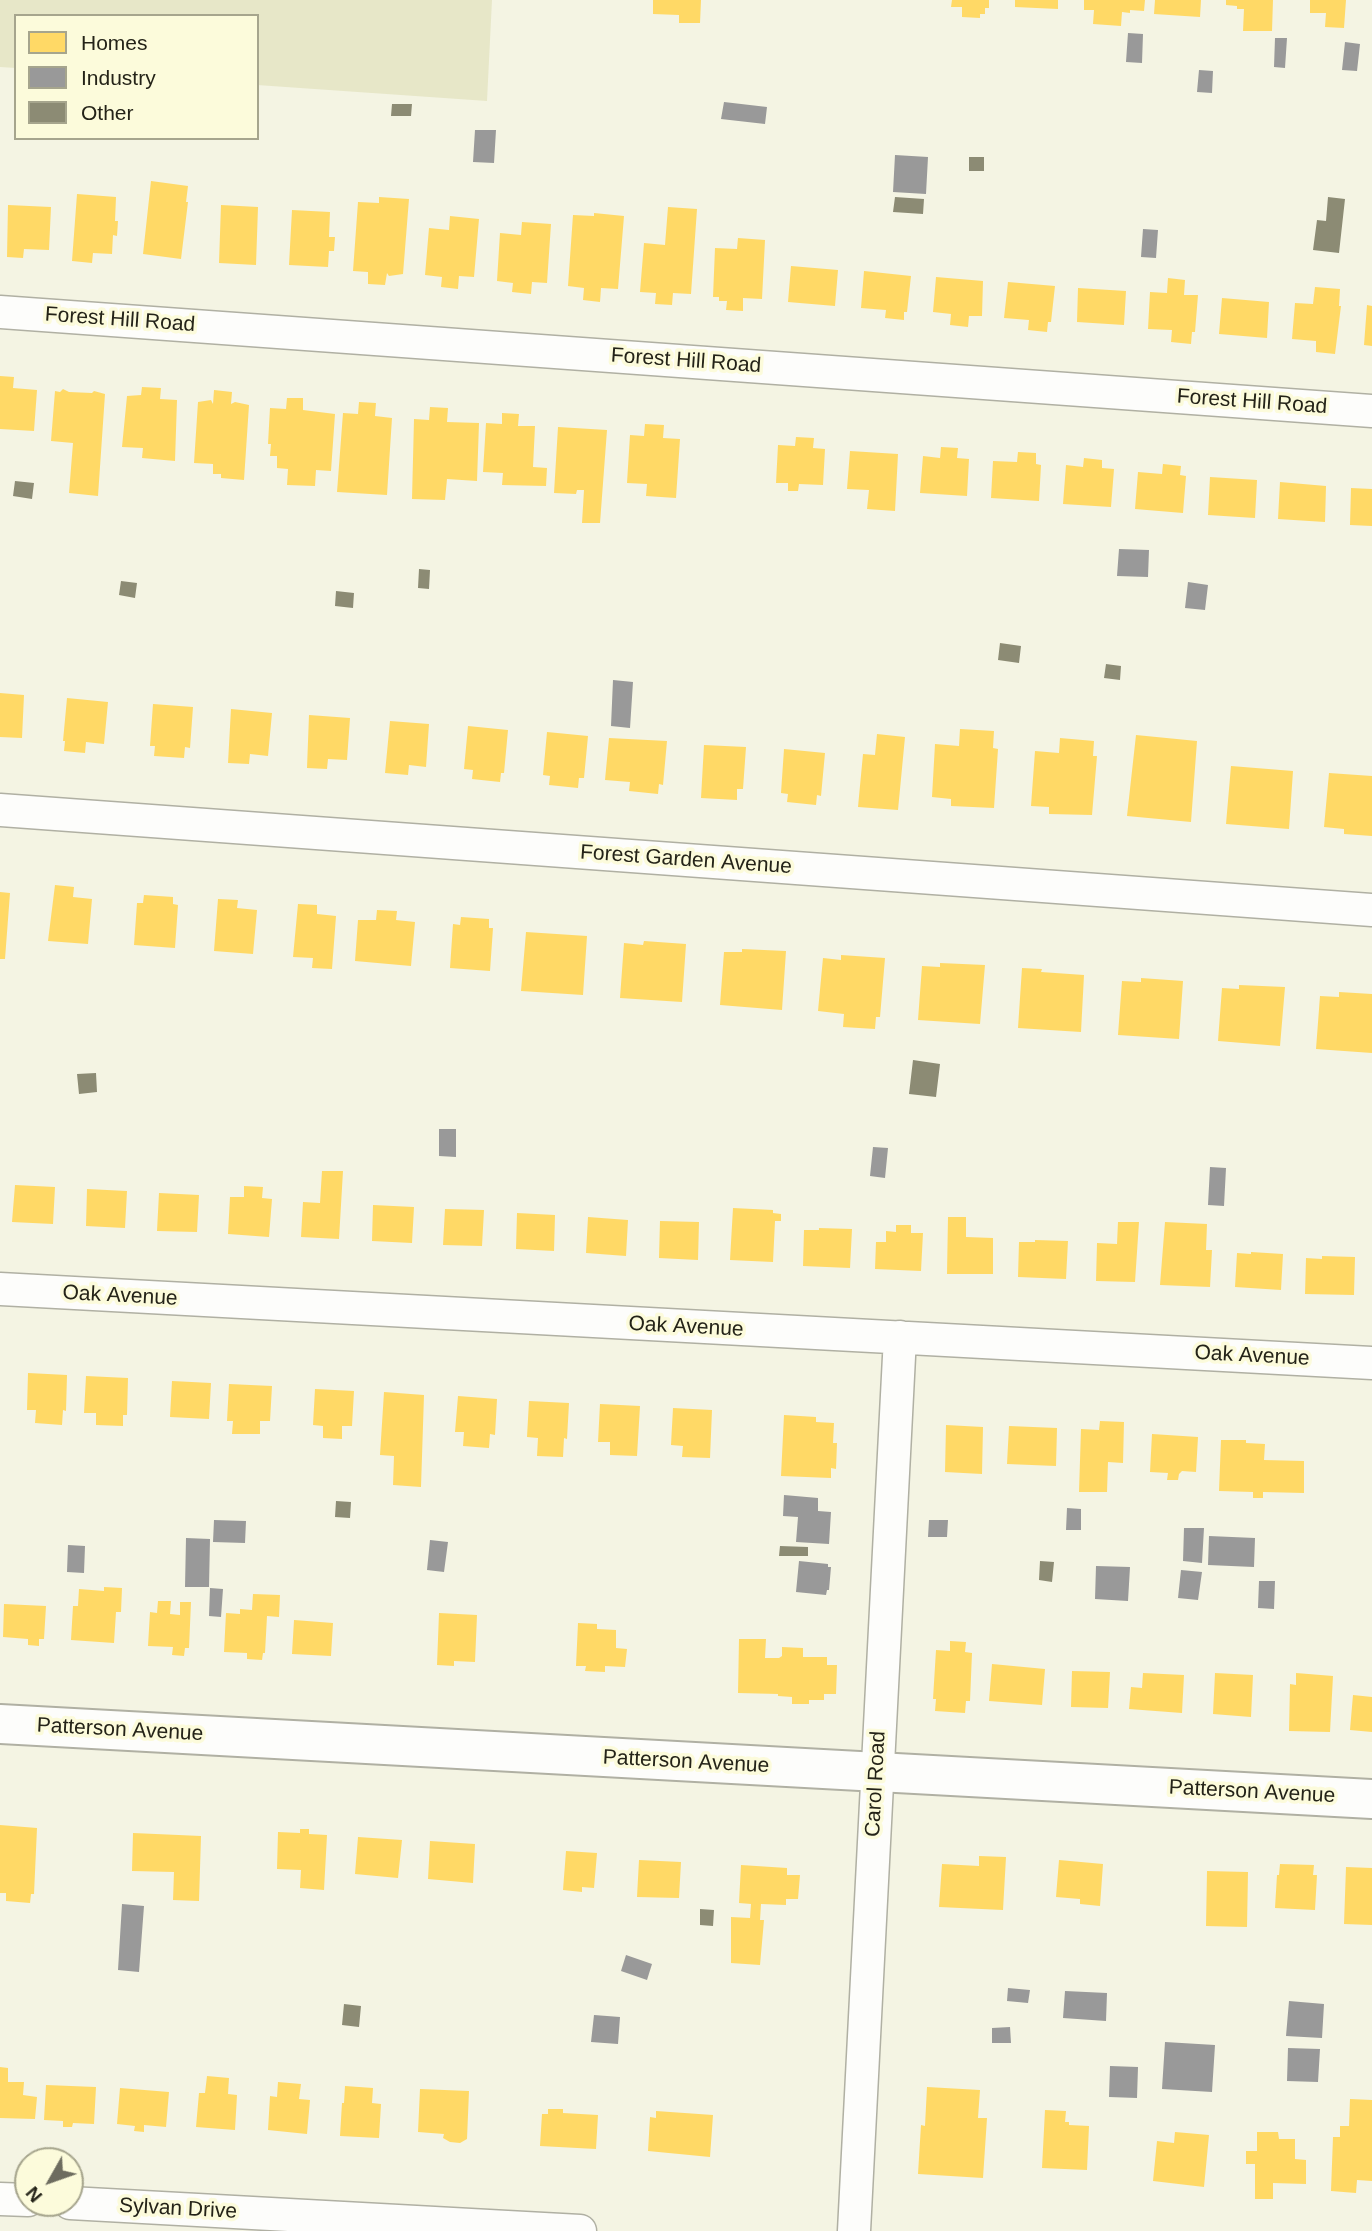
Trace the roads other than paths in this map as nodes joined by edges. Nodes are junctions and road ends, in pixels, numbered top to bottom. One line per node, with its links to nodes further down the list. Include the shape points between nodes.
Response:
1 (0, 312): 2 (street, Forest Hill Road)
2 (1372, 411)
3 (0, 810): 4 (street, Forest Garden Avenue)
4 (1372, 910)
5 (0, 1289): 6 (street, Oak Avenue)
6 (900, 1337): 7 (street, Oak Avenue); 9 (street, Carol Road)
7 (1372, 1363)
8 (0, 1724): 9 (main road, Patterson Avenue)
9 (876, 1772): 10 (main road, Patterson Avenue); 13 (street, Carol Road)
10 (1372, 1799)
11 (84, 2204): 12 (street, Sylvan Drive)
12 (580, 2231)
13 (854, 2231)

